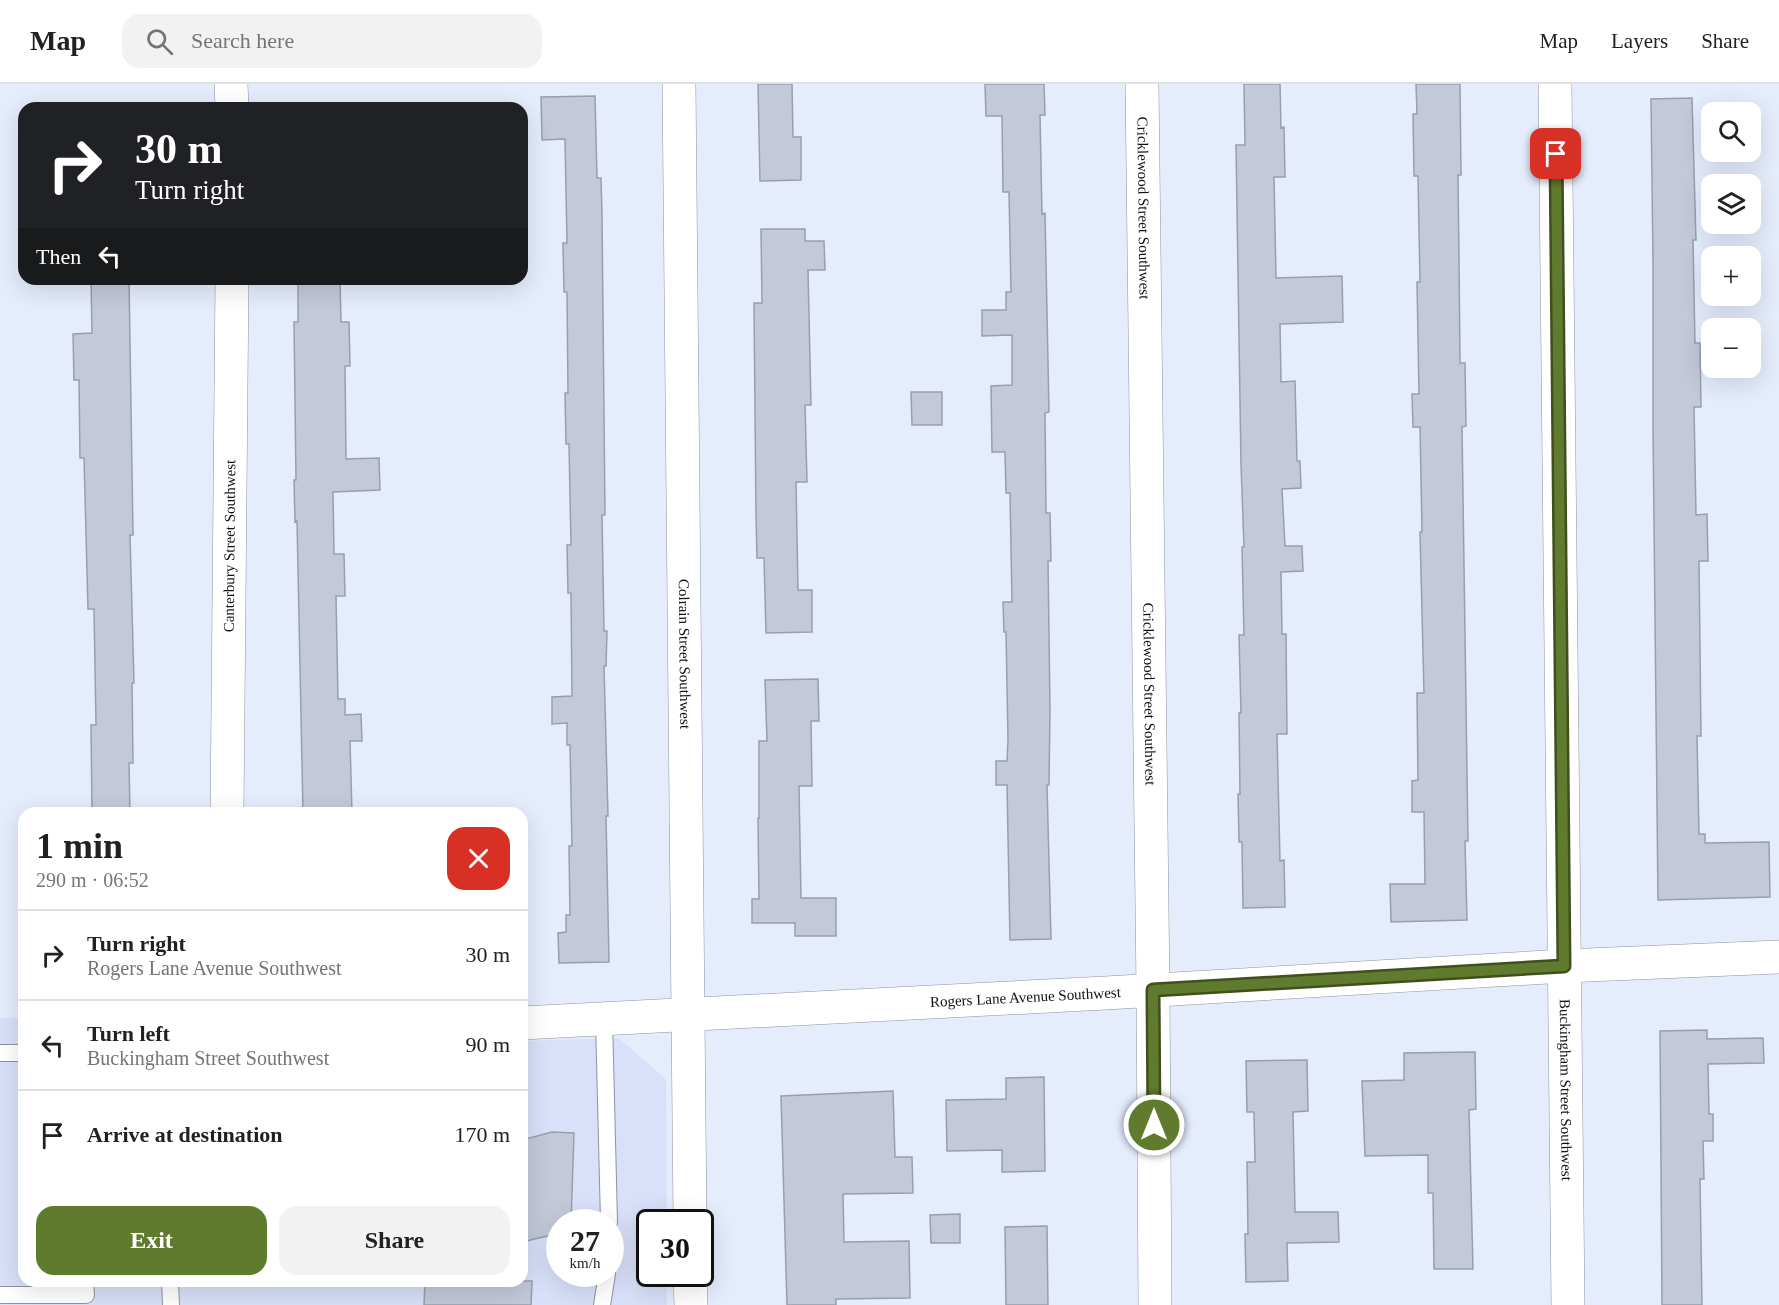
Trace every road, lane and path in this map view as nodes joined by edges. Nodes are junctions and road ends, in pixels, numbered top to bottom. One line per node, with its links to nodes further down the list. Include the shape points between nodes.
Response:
1 (231, 84): 5 (street)
2 (679, 84): 11 (street, Colrain Street Southwest)
3 (1142, 84): 10 (street, Cricklewood Street Southwest)
4 (1555, 84): 9 (street, Buckingham Street Southwest)
5 (232, 102)
6 (232, 285): 7 (street, Canterbury Street Southwest)
7 (227, 807)
8 (1779, 957): 9 (street, Rogers Lane Avenue Southwest)
9 (1564, 966): 10 (street, Rogers Lane Avenue Southwest); 27 (street, Buckingham Street Southwest)
10 (1153, 990): 11 (street, Rogers Lane Avenue Southwest); 26 (street, Cricklewood Street Southwest)
11 (687, 1015): 12 (street, Rogers Lane Avenue Southwest); 17 (street, Colrain Street Southwest)
12 (604, 1019): 13 (street, Rogers Lane Avenue Southwest); 16 (lane)
13 (528, 1023)
14 (0, 1053): 15 (lane)
15 (18, 1053)
16 (609, 1209)
17 (690, 1209)
18 (170, 1287): 23 (lane)
19 (605, 1287): 24 (lane)
20 (690, 1287): 25 (street)
21 (85, 1294): 22 (lane)
22 (0, 1295)
23 (171, 1305)
24 (602, 1305)
25 (690, 1305)
26 (1155, 1305)
27 (1568, 1305)

